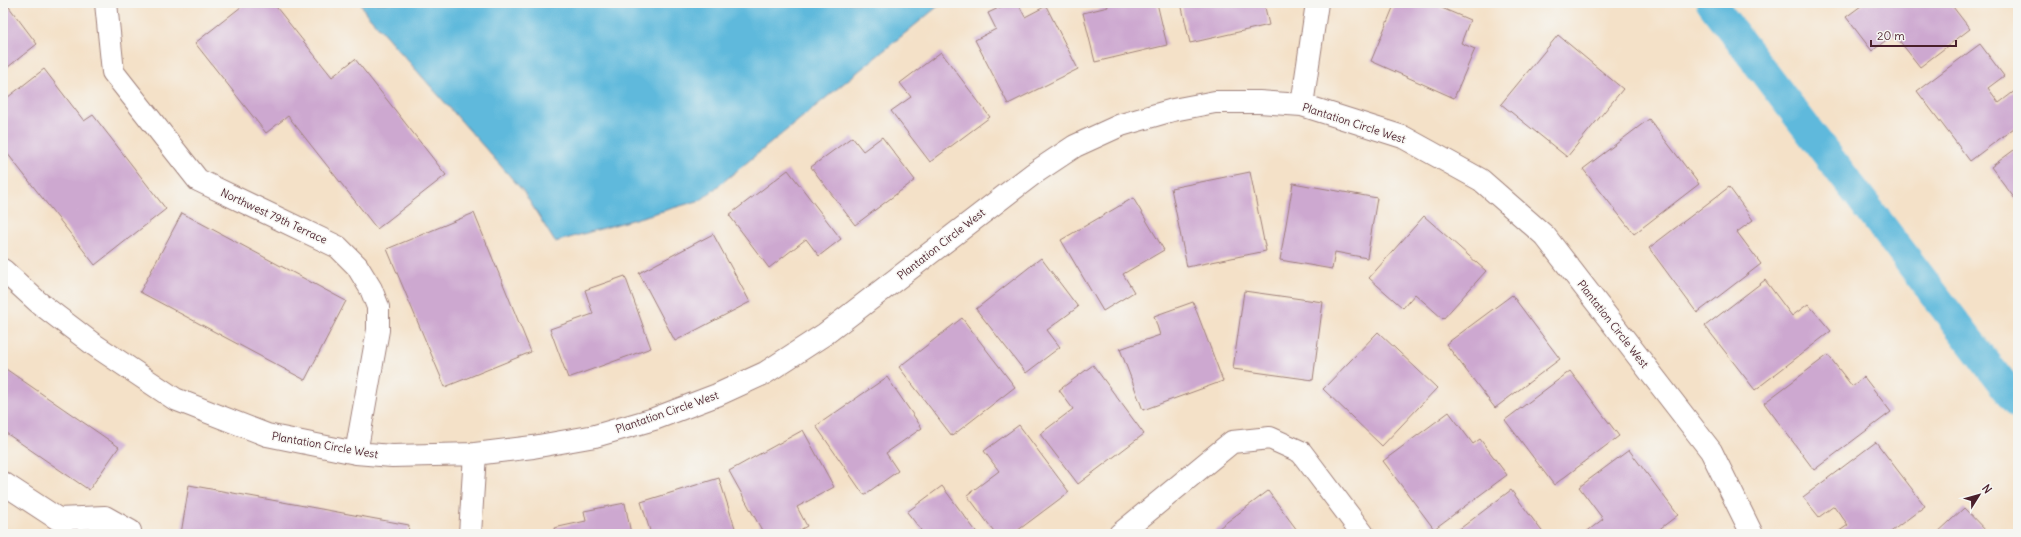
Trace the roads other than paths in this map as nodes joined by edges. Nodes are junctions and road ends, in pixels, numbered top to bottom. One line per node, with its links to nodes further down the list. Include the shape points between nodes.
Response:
1 (106, 3): 5 (street, Northwest 79th Terrace, via 113,72 198,180 338,247 357,266 371,289 378,307 378,330)
2 (1317, 3): 3 (street)
3 (1302, 105): 6 (street, Plantation Circle West, via 1215,102 1173,110 1121,125 1075,146 1033,174 825,334 765,373 668,414 595,436); 12 (street, Plantation Circle West, via 1403,137 1480,180 1545,236 1711,450)
4 (3, 270): 5 (street, Plantation Circle West, via 38,302 93,344 175,399 267,435)
5 (356, 453): 6 (street, Plantation Circle West, via 392,456)
6 (475, 454): 9 (street)
7 (3, 483): 8 (street, via 58,520 105,517)
8 (130, 531)
9 (470, 534)
10 (1120, 534): 11 (street, via 1232,442 1270,438 1301,452)
11 (1363, 534)
12 (1752, 534)

